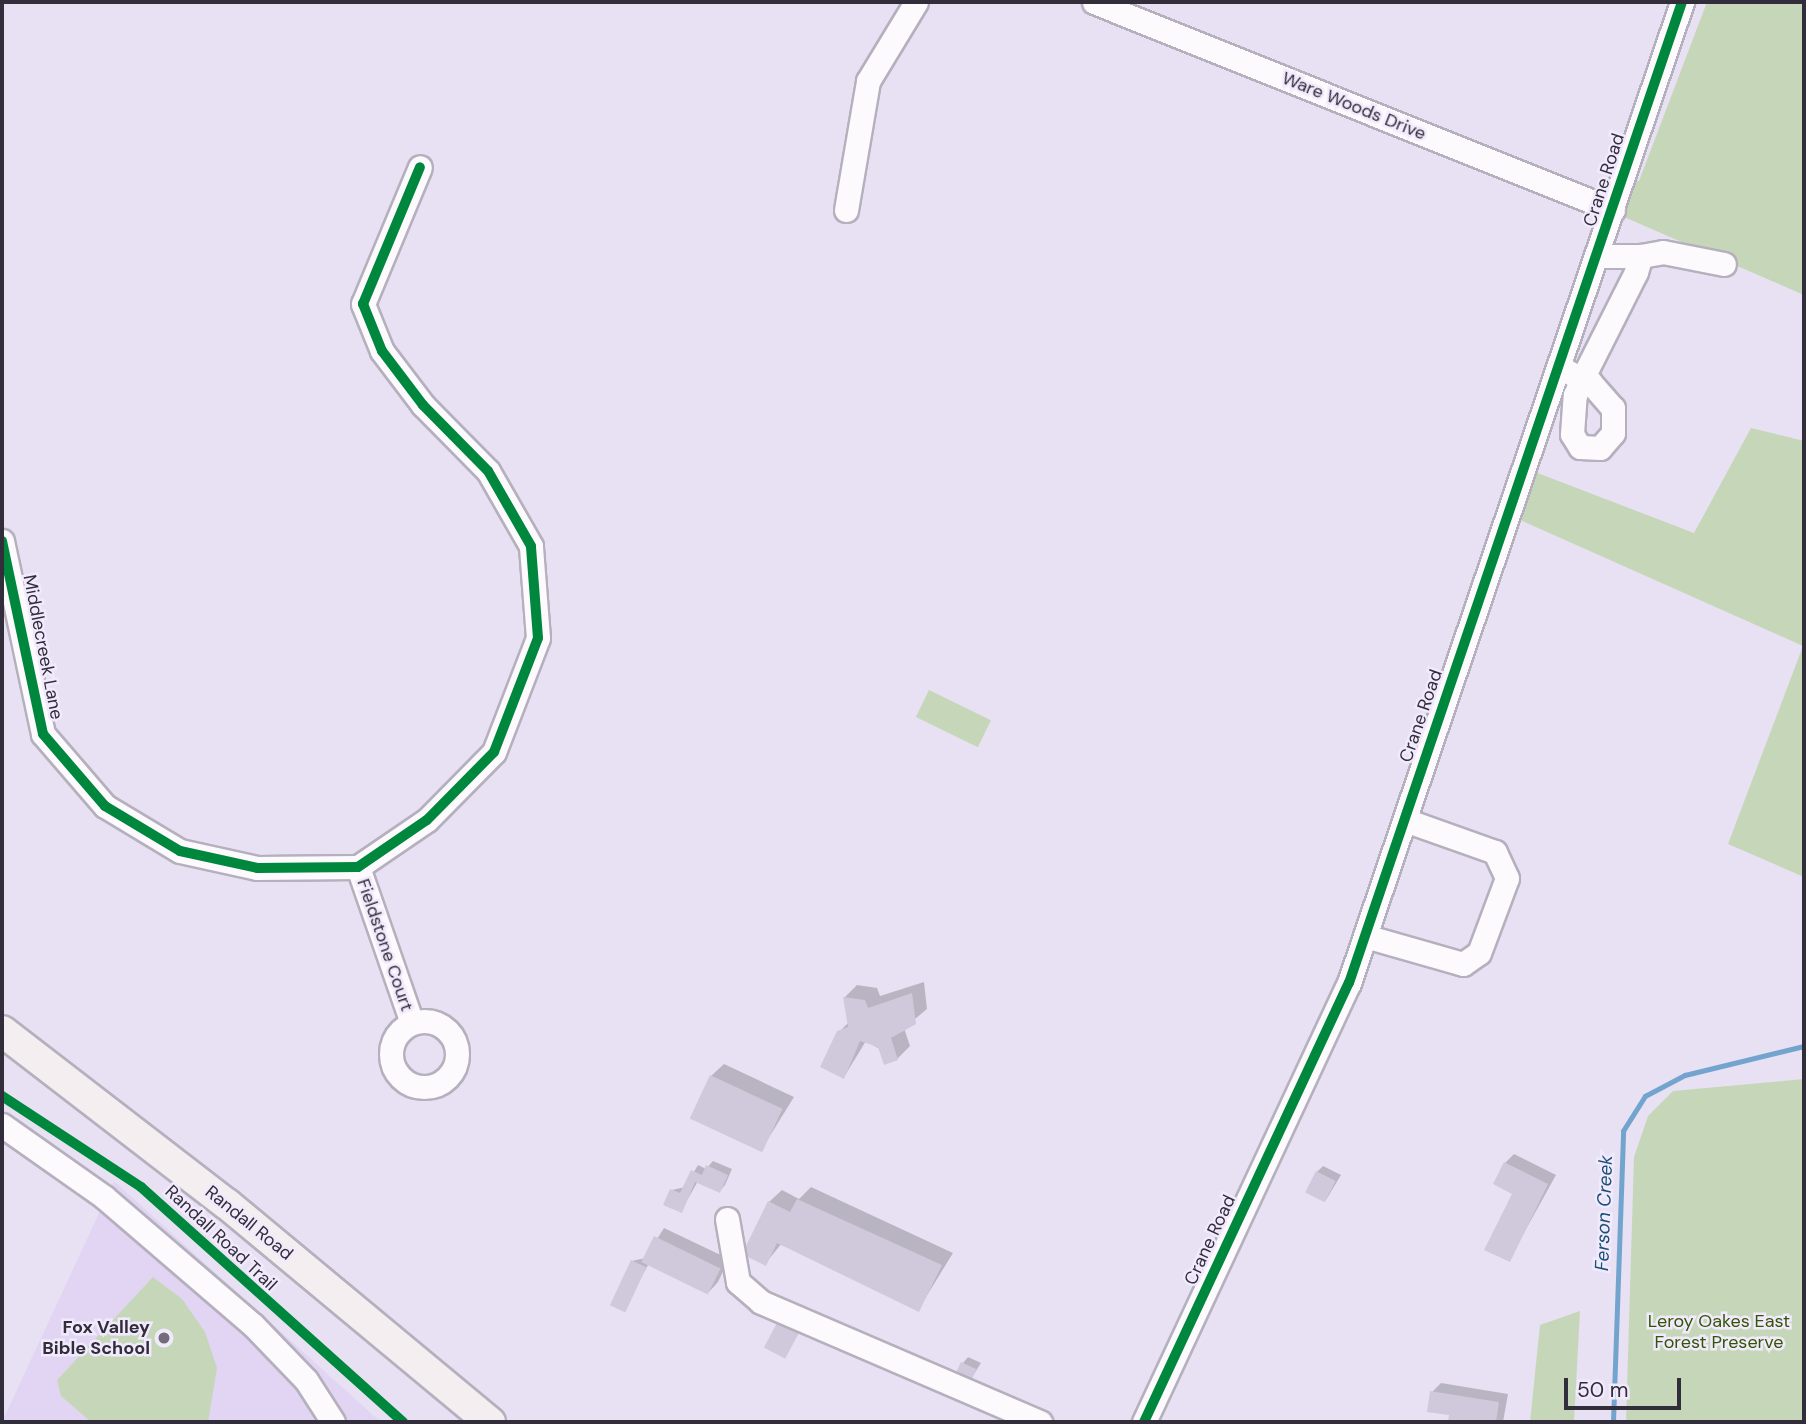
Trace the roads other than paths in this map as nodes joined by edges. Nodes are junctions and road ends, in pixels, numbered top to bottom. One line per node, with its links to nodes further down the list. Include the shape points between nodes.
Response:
1 (916, 2): 5 (street, via 868,81)
2 (1094, 2): 6 (street, Ware Woods Drive)
3 (1682, 2): 6 (street, Crane Road)
4 (420, 167): 13 (street, via 363,304 382,351 423,405 488,471 531,546 538,638 495,752 428,820)
5 (846, 210)
6 (1613, 210): 7 (street, Crane Road)
7 (1597, 256): 8 (street); 10 (street, Crane Road)
8 (1641, 256): 9 (street, via 1663,252); 10 (street, via 1582,379)
9 (1724, 264)
10 (1559, 367): 12 (street, Crane Road)
11 (2, 541): 13 (street, Middlecreek Lane, via 43,734 105,806 180,851 257,868)
12 (1405, 820): 14 (street, Crane Road); 14 (street, via 1495,852 1507,878 1479,953 1463,964)
13 (358, 867): 15 (street, Fieldstone Court)
14 (1365, 936): 22 (street, Crane Road, via 1349,983)
15 (412, 1023)
16 (2, 1031): 20 (main road, Randall Road, via 197,1180)
17 (2, 1125): 19 (street, via 104,1197 253,1325 306,1380)
18 (727, 1219): 21 (street, via 738,1282 761,1302)
19 (329, 1421)
20 (490, 1422)
21 (1040, 1422)
22 (1144, 1422)

